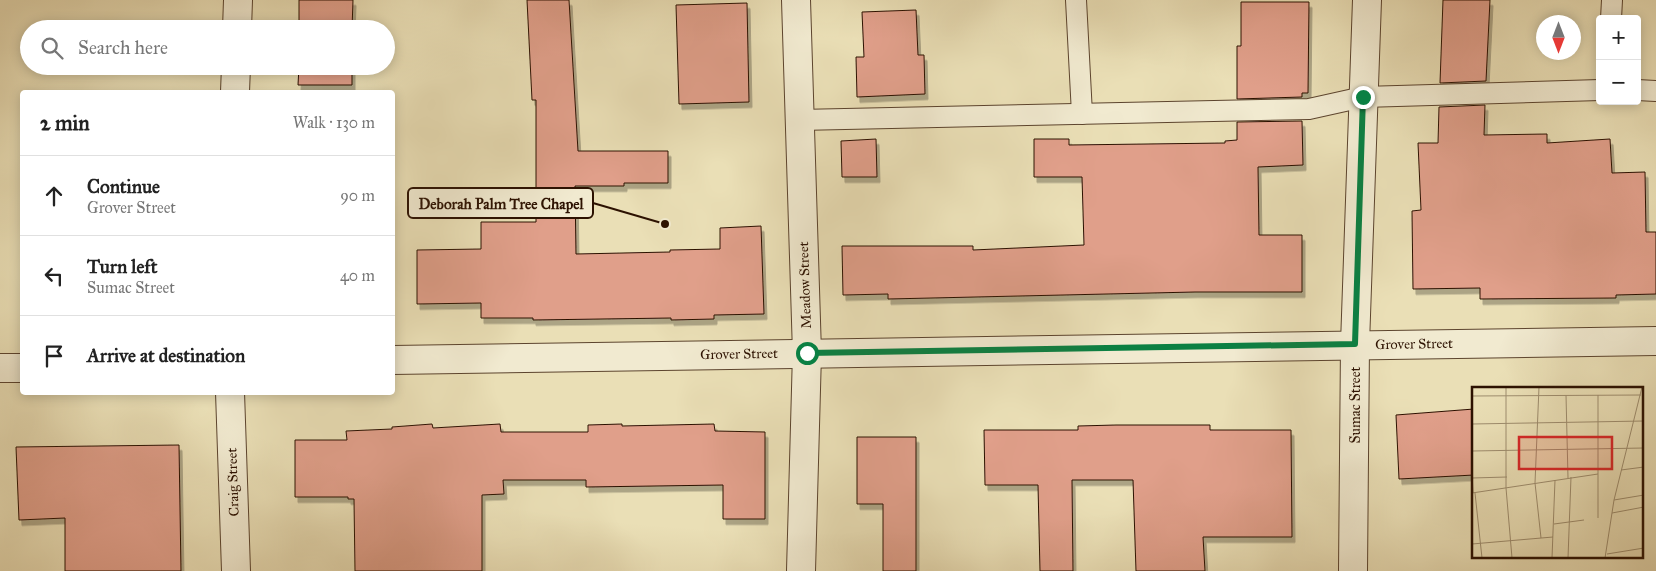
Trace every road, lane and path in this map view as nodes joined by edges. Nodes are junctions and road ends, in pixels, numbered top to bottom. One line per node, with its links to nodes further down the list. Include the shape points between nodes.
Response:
1 (238, 0): 7 (street)
2 (796, 0): 15 (street, Meadow Street)
3 (1076, 0): 14 (lane)
4 (1367, 0): 13 (street, Sumac Street)
5 (1612, 0): 6 (lane)
6 (1612, 15)
7 (237, 20)
8 (236, 75): 9 (street)
9 (236, 90)
10 (1596, 90): 13 (lane)
11 (1641, 90): 12 (lane)
12 (1656, 91)
13 (1363, 97): 14 (lane, via 1309,109); 17 (street, Sumac Street)
14 (1082, 114): 15 (lane)
15 (800, 120): 18 (street, Meadow Street)
16 (1656, 340): 17 (street, Grover Street)
17 (1355, 344): 18 (street, Grover Street); 25 (street, Sumac Street)
18 (807, 353): 19 (street, Grover Street); 24 (street, Meadow Street)
19 (395, 360)
20 (0, 368): 21 (street)
21 (20, 368)
22 (230, 395): 23 (street, Craig Street)
23 (236, 571)
24 (801, 571)
25 (1354, 571)

